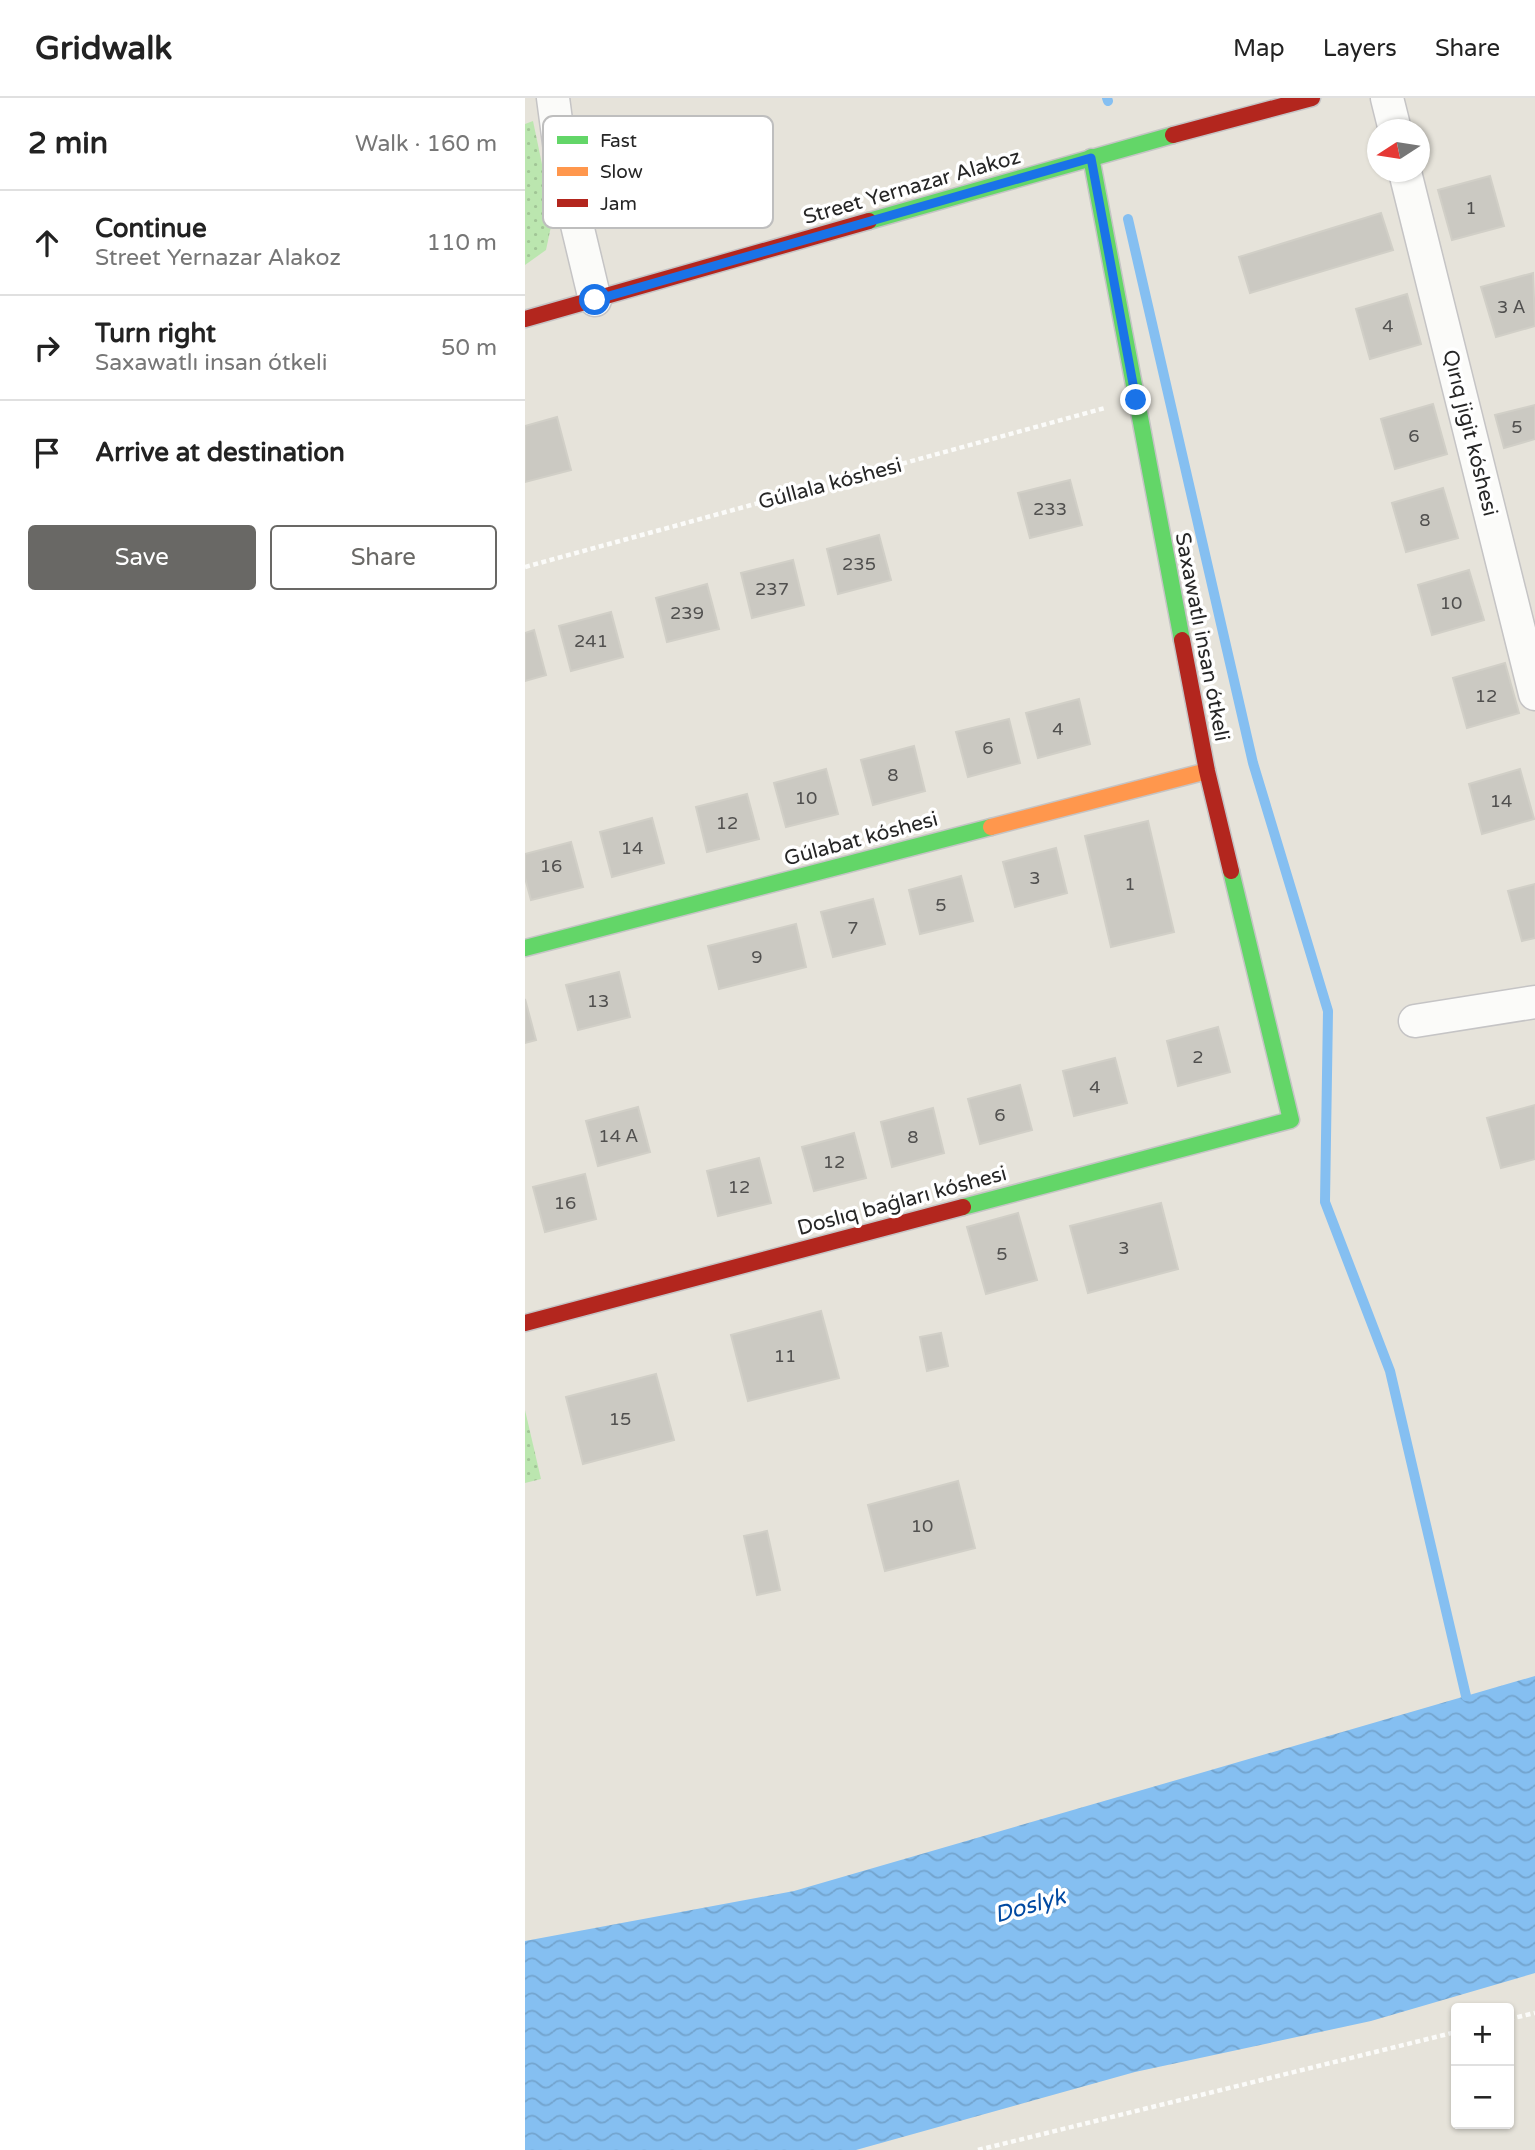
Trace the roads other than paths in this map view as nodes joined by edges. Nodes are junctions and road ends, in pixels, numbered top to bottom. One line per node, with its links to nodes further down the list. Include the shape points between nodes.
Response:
1 (553, 98): 4 (street)
2 (1312, 98): 6 (street, Street Yernazar Alakoz)
3 (1387, 98): 5 (street)
4 (555, 116)
5 (1392, 119)
6 (1091, 158): 9 (street, Street Yernazar Alakoz); 12 (street, Saxawatlı insan ótkeli)
7 (1407, 182): 11 (street, Qırıq jigit kóshesi)
8 (578, 228): 9 (street)
9 (595, 300): 10 (street, Street Yernazar Alakoz)
10 (525, 319)
11 (1535, 694)
12 (1207, 771): 13 (street, Gúlabat kóshesi); 16 (street, Saxawatlı insan ótkeli)
13 (525, 948)
14 (1535, 1002): 15 (street)
15 (1415, 1021)
16 (1291, 1120): 17 (street, Doslıq baǵları kóshesi)
17 (525, 1323)

